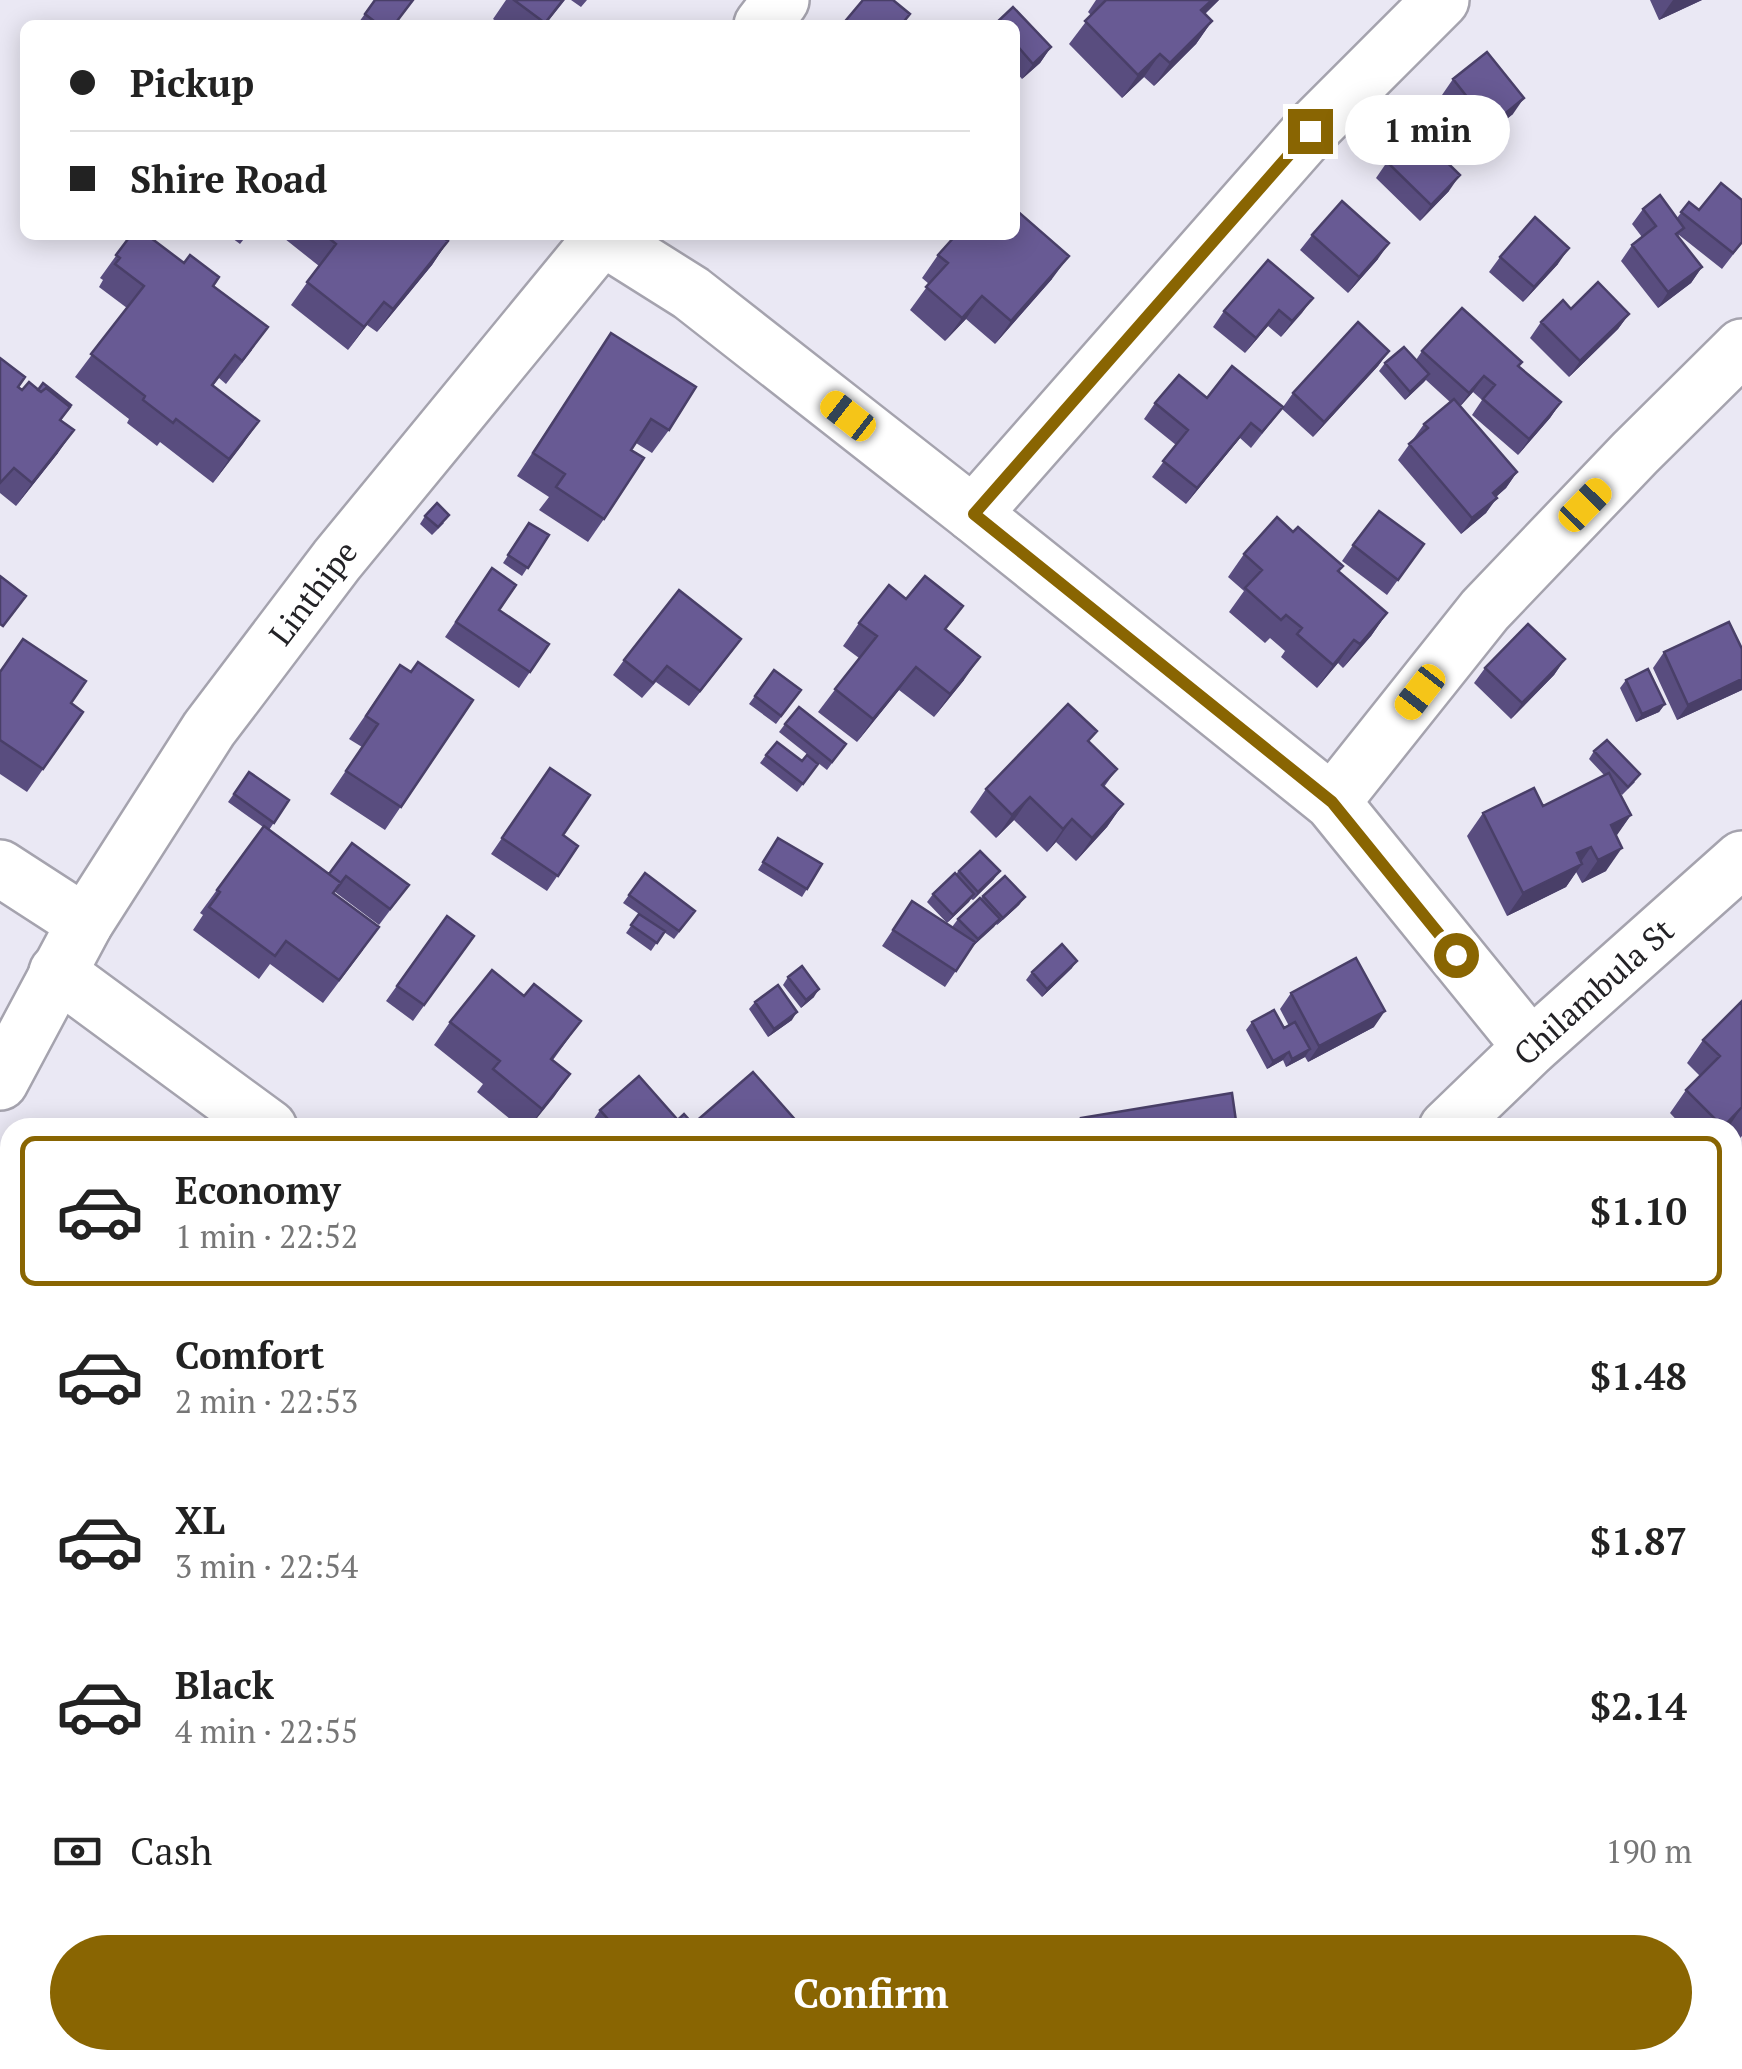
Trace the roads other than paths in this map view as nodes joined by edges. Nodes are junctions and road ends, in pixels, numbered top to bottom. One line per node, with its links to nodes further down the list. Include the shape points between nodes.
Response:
1 (781, 0): 3 (street)
2 (1441, 0): 7 (street, via 1310,131)
3 (766, 20)
4 (600, 240): 11 (street, Linthipe, via 208,729)
5 (609, 240): 7 (street, via 691,292)
6 (1742, 348): 8 (street, via 1485,610)
7 (974, 514): 8 (street)
8 (1332, 802): 13 (street)
9 (1742, 859): 13 (street, Chilambula St)
10 (0, 868): 11 (street)
11 (86, 923): 12 (street, Linthipe)
12 (57, 972): 14 (street, Linthipe); 15 (street)
13 (1531, 1047): 16 (street, Chilambula St)
14 (0, 1082)
15 (255, 1118)
16 (1457, 1118)

